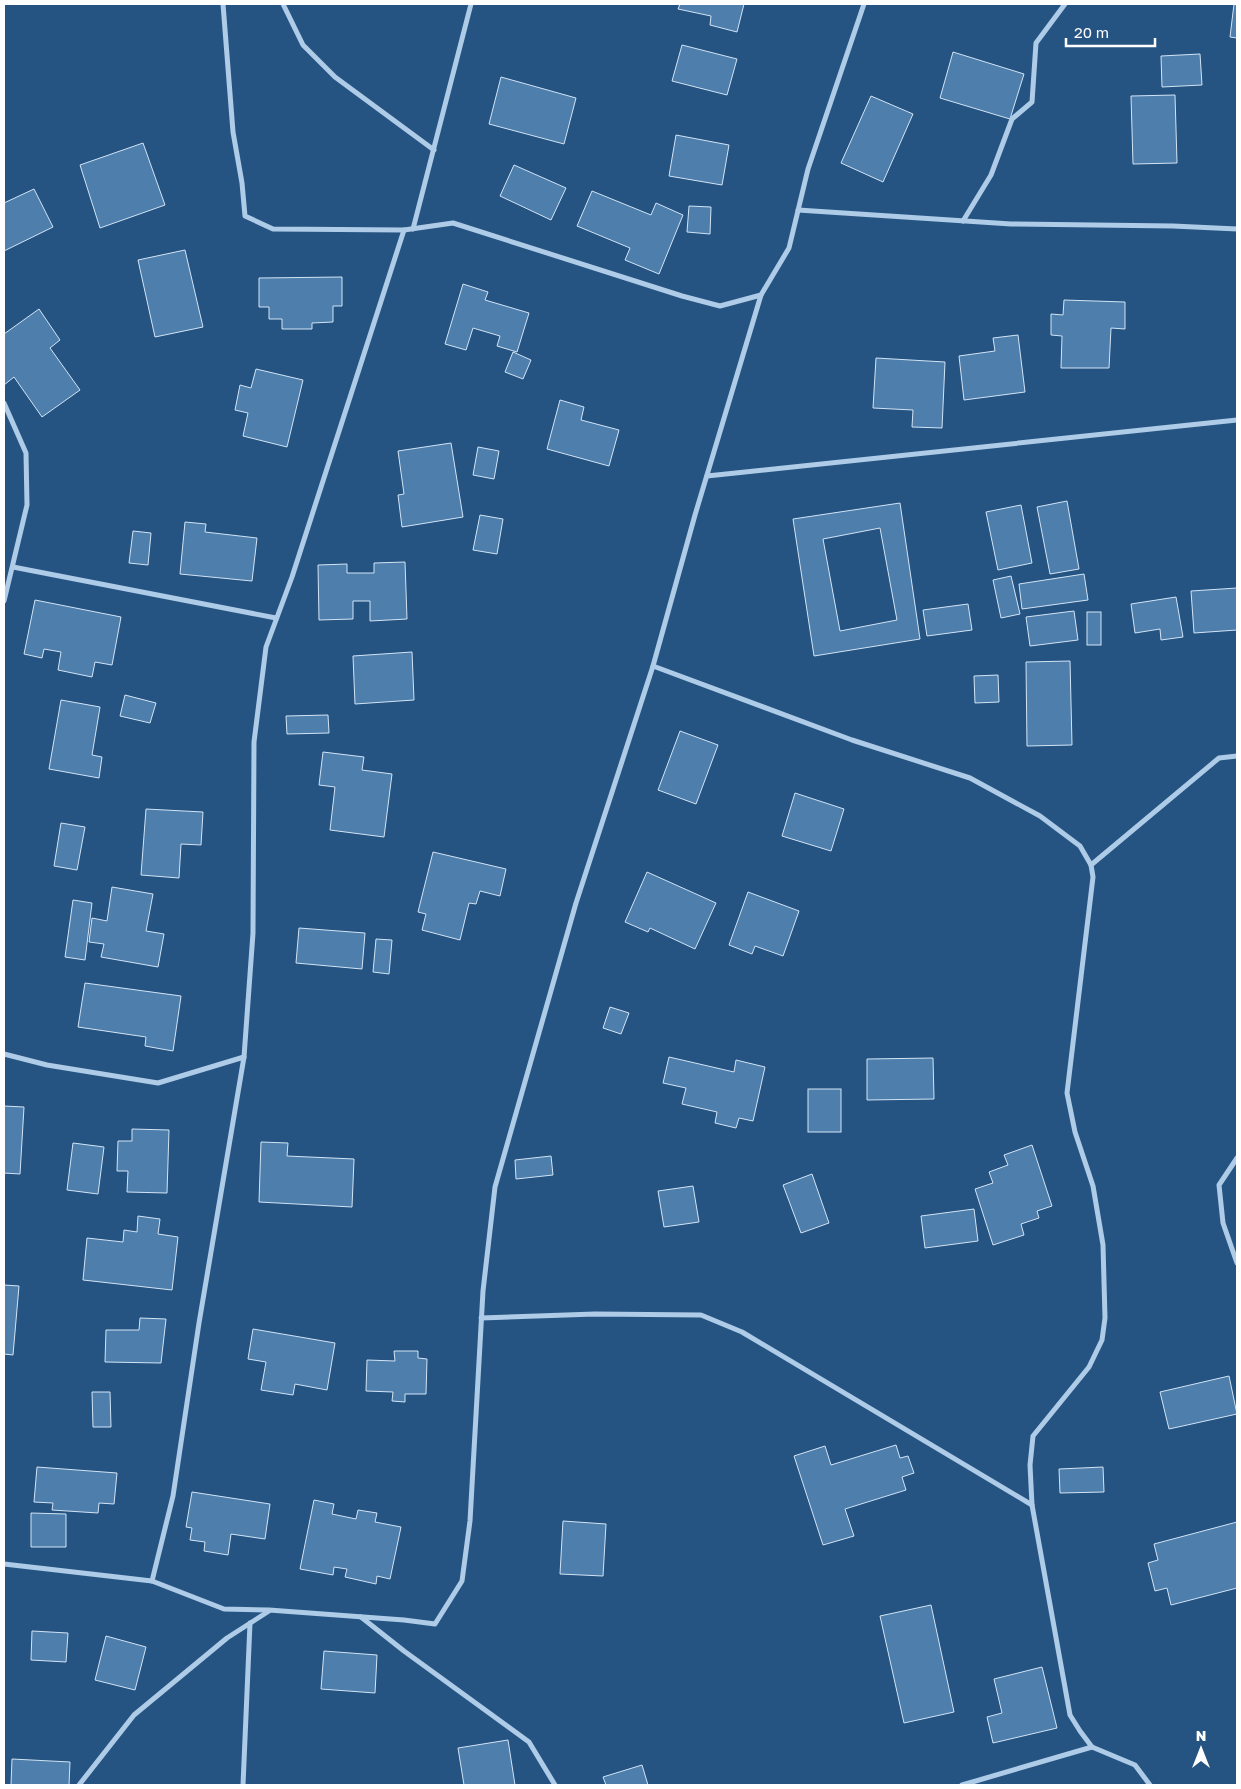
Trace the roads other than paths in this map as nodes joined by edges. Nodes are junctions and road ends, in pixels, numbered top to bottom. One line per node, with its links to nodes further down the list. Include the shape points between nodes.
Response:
1 (223, 4): 11 (street, via 233,132 245,216 274,229)
2 (283, 4): 6 (street, via 303,46 335,78)
3 (472, 4): 6 (street)
4 (864, 4): 7 (street, via 808,169)
5 (1065, 4): 8 (street, via 1036,42 1032,102 1012,119 991,175)
6 (434, 150): 9 (street)
7 (798, 210): 8 (street); 12 (street, via 789,248)
8 (962, 222): 10 (street)
9 (413, 229): 11 (street); 12 (street, via 453,223 720,306)
10 (1237, 229)
11 (404, 230): 18 (street)
12 (761, 295): 15 (street)
13 (4, 403): 16 (street, via 26,453 27,505)
14 (1237, 420): 15 (street)
15 (707, 476): 19 (street)
16 (13, 567): 17 (street); 18 (street)
17 (4, 601)
18 (276, 618): 23 (street, via 266,647 254,742 253,933)
19 (652, 666): 21 (street, via 852,740 970,778 1040,816 1080,846); 26 (street, via 576,903 495,1187)
20 (1237, 756): 21 (street, via 1219,758)
21 (1091, 864): 27 (street, via 1093,877 1067,1093 1075,1132 1093,1186 1103,1245 1105,1318 1102,1340 1089,1366 1033,1436 1030,1465)
22 (4, 1054): 23 (street, via 47,1065 158,1083)
23 (244, 1057): 29 (street, via 173,1496)
24 (1237, 1158): 25 (street, via 1219,1185 1223,1224)
25 (1237, 1263)
26 (482, 1318): 27 (street, via 701,1315 742,1332); 31 (street, via 470,1521 462,1581 435,1624)
27 (1032, 1505): 33 (street, via 1070,1715)
28 (4, 1564): 29 (street)
29 (152, 1581): 30 (street, via 224,1609)
30 (269, 1610): 31 (street); 32 (street)
31 (361, 1617): 36 (street, via 529,1742)
32 (250, 1623): 34 (street, via 227,1638 134,1715); 35 (street)
33 (1092, 1747): 37 (street); 38 (street, via 1135,1765)
34 (79, 1785)
35 (243, 1785)
36 (555, 1785)
37 (962, 1785)
38 (1150, 1785)

